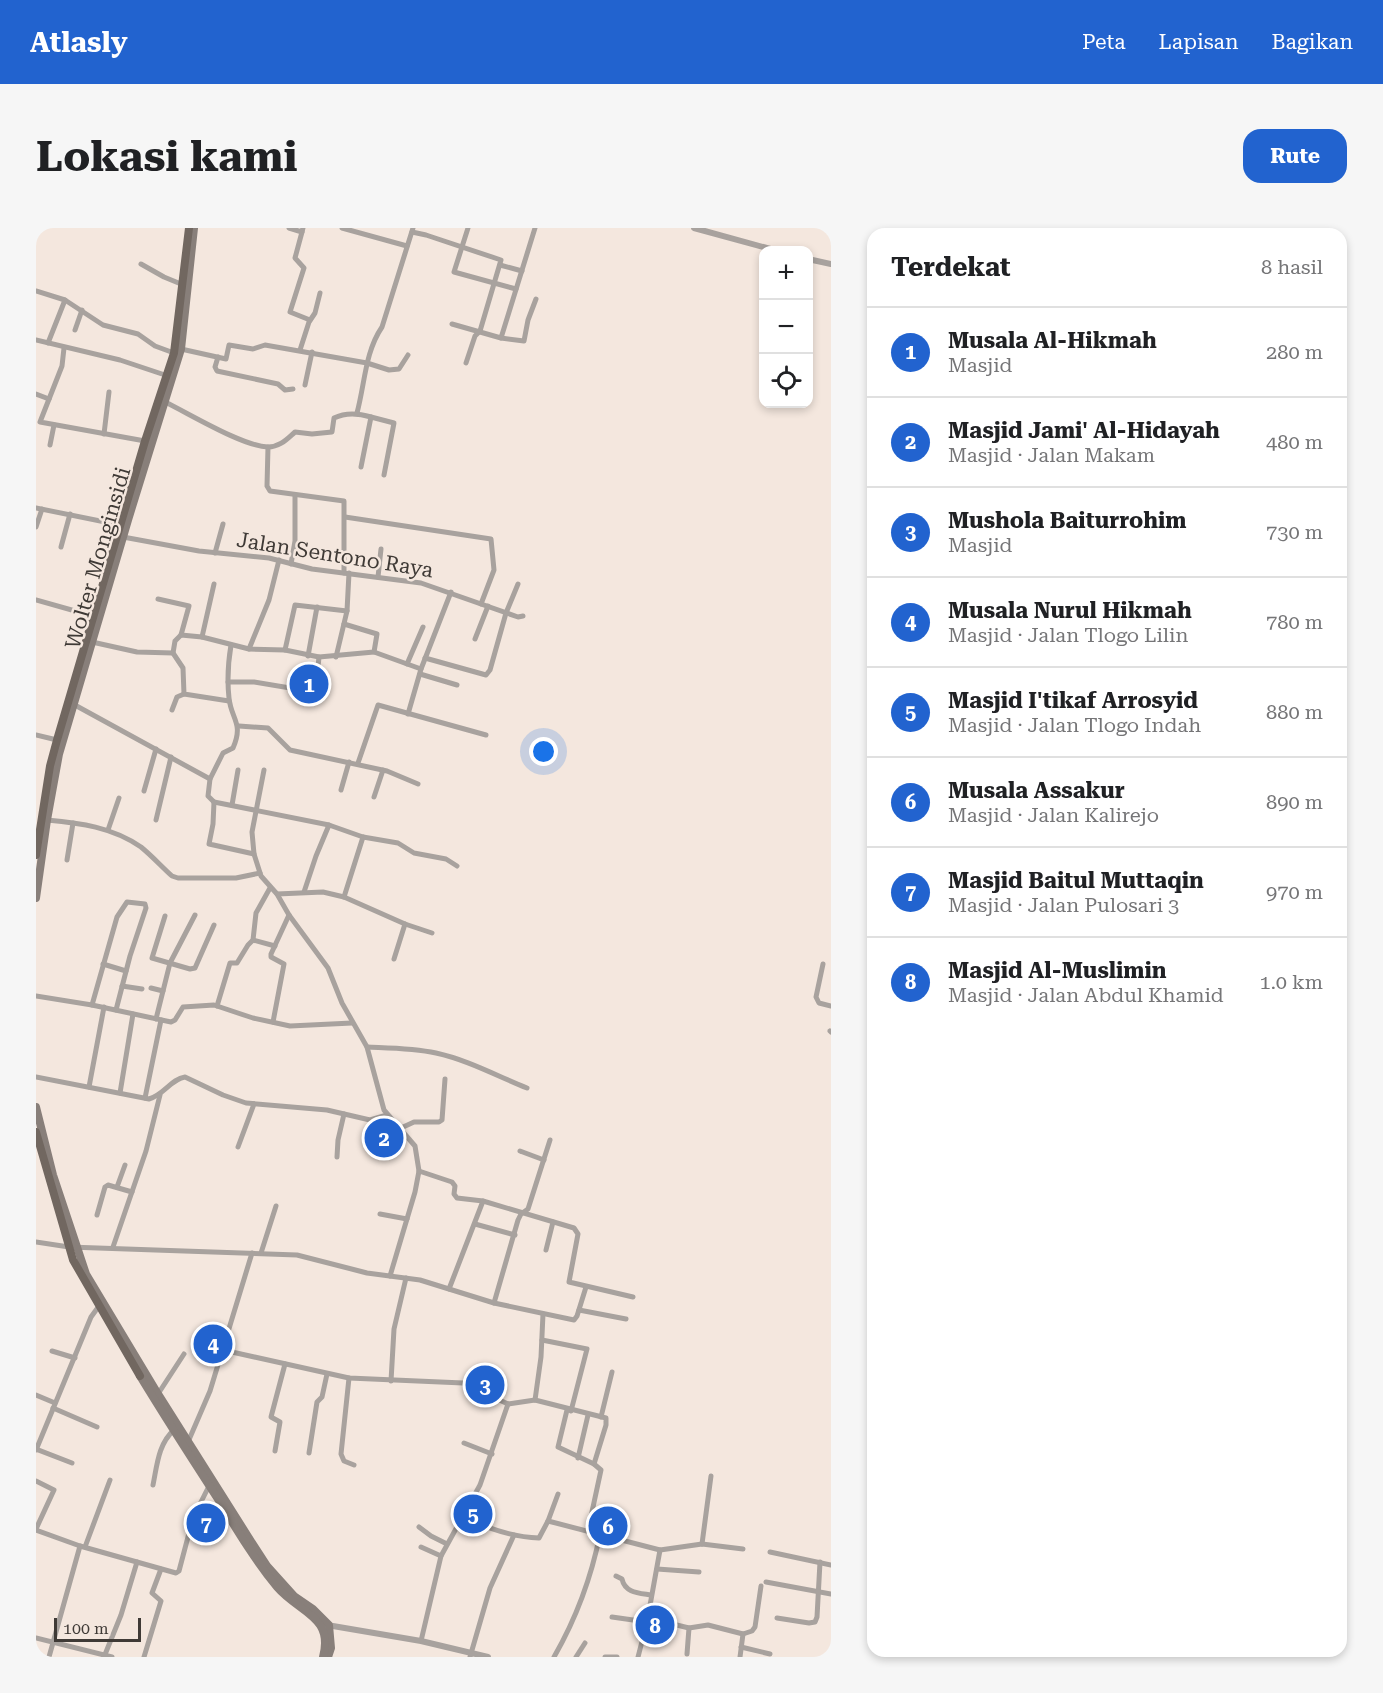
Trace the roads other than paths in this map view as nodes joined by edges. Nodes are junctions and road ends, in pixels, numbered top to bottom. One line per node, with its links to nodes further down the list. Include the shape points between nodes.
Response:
1 (189, 228): 18 (main road, Wolter Monginsidi)
2 (194, 228): 34 (main road, Wolter Monginsidi)
3 (289, 228): 8 (street)
4 (342, 228): 10 (street)
5 (468, 228): 12 (street)
6 (535, 228): 17 (street)
7 (694, 228): 11 (street)
8 (303, 230): 26 (street, via 295,258 304,268 290,311)
9 (412, 230): 10 (street); 12 (street)
10 (408, 246): 39 (street)
11 (759, 246)
12 (462, 247): 16 (street, via 500,259); 19 (street, via 454,272)
13 (813, 260): 15 (street)
14 (141, 264): 18 (street)
15 (831, 264)
16 (500, 265): 17 (street); 19 (street)
17 (522, 271): 20 (street)
18 (181, 284): 34 (main road, Wolter Monginsidi)
19 (495, 284): 20 (street); 29 (street)
20 (516, 289): 30 (street)
21 (36, 291): 24 (street)
22 (320, 293): 26 (street)
23 (536, 299): 30 (street, via 524,340)
24 (66, 300): 25 (street); 32 (street)
25 (82, 310): 28 (street); 34 (street, via 103,325 138,334 155,346)
26 (309, 320): 35 (street)
27 (452, 324): 29 (street)
28 (75, 330)
29 (480, 332): 30 (street); 40 (street)
30 (501, 338)
31 (36, 340): 32 (street)
32 (48, 343): 33 (street)
33 (64, 348): 41 (street); 46 (street, via 62,366)
34 (182, 350): 38 (street); 41 (main road, Wolter Monginsidi); 47 (main road, Wolter Monginsidi)
35 (300, 350): 36 (street); 38 (street, via 265,345 253,349 230,344 226,359)
36 (312, 352): 39 (street); 42 (street)
37 (408, 355): 39 (street, via 399,369)
38 (218, 357): 43 (street, via 217,371 278,384 285,390)
39 (367, 363): 48 (street)
40 (466, 363)
41 (168, 376): 53 (main road, Wolter Monginsidi)
42 (305, 385)
43 (293, 388)
44 (109, 392): 52 (street)
45 (36, 394): 46 (street)
46 (49, 399): 50 (street)
47 (165, 402): 55 (street, via 241,441); 62 (main road, Wolter Monginsidi)
48 (357, 413): 49 (street); 55 (street, via 335,417 329,433 295,432 284,442)
49 (371, 417): 56 (street); 57 (street, via 394,423)
50 (38, 422): 51 (street)
51 (54, 425): 52 (street); 54 (street)
52 (104, 434): 53 (street)
53 (145, 441): 62 (main road, Wolter Monginsidi)
54 (50, 445)
55 (268, 447): 58 (street, via 268,489)
56 (361, 467)
57 (384, 475)
58 (295, 495): 61 (street, via 343,500); 70 (street)
59 (39, 508): 60 (street); 64 (street)
60 (69, 514): 62 (street); 66 (street)
61 (345, 517): 71 (street); 78 (street, via 490,539 494,570)
62 (123, 521): 65 (main road, Wolter Monginsidi); 83 (main road, Wolter Monginsidi)
63 (223, 524): 68 (street)
64 (36, 527)
65 (123, 537): 68 (street, Jalan Sentono Raya); 90 (main road, Wolter Monginsidi)
66 (61, 547)
67 (381, 549): 72 (street)
68 (215, 553): 69 (street, Jalan Sentono Raya)
69 (279, 560): 70 (street, Jalan Sentono Raya); 92 (street, via 269,600)
70 (291, 564): 71 (street, Jalan Sentono Raya)
71 (347, 573): 72 (street, Jalan Sentono Raya); 81 (street)
72 (378, 577): 75 (street, Jalan Sentono Raya)
73 (214, 584): 88 (street)
74 (518, 584): 82 (street)
75 (451, 592): 78 (street); 99 (street, Jalan Sentono Raya)
76 (158, 598): 87 (street, via 189,606)
77 (36, 600): 83 (street)
78 (482, 603): 80 (street)
79 (317, 606): 81 (street); 93 (street, via 295,605); 96 (street)
80 (489, 606): 82 (street); 89 (street)
81 (347, 611): 85 (street)
82 (506, 613): 84 (street); 99 (street, via 486,675)
83 (93, 616): 112 (main road, Wolter Monginsidi)
84 (523, 616)
85 (344, 624): 94 (street, via 377,634); 98 (street)
86 (423, 627): 100 (street)
87 (182, 635): 88 (street); 95 (street, via 175,641)
88 (202, 637): 91 (street)
89 (475, 639)
90 (92, 642): 95 (street, via 137,652); 106 (main road, Wolter Monginsidi)
91 (231, 645): 92 (street); 102 (street)
92 (249, 649): 93 (street)
93 (285, 650): 96 (street)
94 (374, 652): 98 (street); 100 (street)
95 (173, 653): 104 (street, via 183,668)
96 (308, 656): 97 (street)
97 (319, 657): 98 (street); 102 (street, via 314,692 255,682)
98 (336, 657)
99 (425, 658): 101 (street, Jalan Sentono Raya)
100 (407, 664): 101 (street)
101 (420, 672): 103 (street); 108 (street, Jalan Sentono Raya)
102 (228, 682): 105 (street)
103 (457, 685)
104 (184, 694): 105 (street); 107 (street, via 177,697)
105 (229, 701): 109 (street)
106 (73, 704): 113 (street); 129 (main road, Wolter Monginsidi)
107 (172, 710)
108 (408, 714): 111 (street); 116 (street, via 378,705)
109 (239, 726): 115 (street, via 268,728 290,750); 120 (street, via 233,748 223,753)
110 (36, 735): 112 (street)
111 (486, 735)
112 (57, 740): 129 (main road, Wolter Monginsidi)
113 (156, 748): 114 (street); 123 (street)
114 (171, 757): 120 (street); 130 (street)
115 (349, 762): 116 (street); 122 (street)
116 (358, 764): 119 (street)
117 (238, 770): 127 (street)
118 (264, 770): 128 (street)
119 (383, 770): 121 (street); 124 (street)
120 (210, 779): 126 (street, via 209,799)
121 (418, 784)
122 (341, 790)
123 (144, 791)
124 (374, 797)
125 (119, 798): 133 (street)
126 (214, 802): 127 (street); 135 (street, via 209,844)
127 (232, 805): 128 (street)
128 (258, 809): 132 (street); 135 (street, via 252,832)
129 (42, 816): 131 (street); 136 (main road, Wolter Monginsidi); 144 (main road, Wolter Monginsidi)
130 (156, 820)
131 (73, 823): 133 (street); 137 (street)
132 (329, 825): 134 (street); 141 (street)
133 (108, 830): 139 (street, via 141,848 172,876 236,878)
134 (363, 837): 138 (street, via 398,843 414,853 446,859); 143 (street)
135 (254, 854): 139 (street)
136 (36, 855)
137 (67, 860)
138 (457, 866)
139 (260, 873): 140 (street)
140 (270, 888): 142 (street); 151 (street, via 255,917)
141 (304, 892): 142 (street); 143 (street)
142 (277, 894): 146 (street)
143 (344, 897): 148 (street)
144 (36, 898)
145 (195, 915): 154 (street)
146 (289, 915): 152 (street); 171 (street, via 328,968)
147 (165, 916): 154 (street, via 152,957)
148 (405, 924): 150 (street); 153 (street)
149 (214, 925): 154 (street, via 195,968)
150 (432, 933)
151 (253, 940): 152 (street); 164 (street, via 237,963 230,963)
152 (274, 946): 170 (street, via 271,956 284,965)
153 (394, 959)
154 (170, 963): 161 (street)
155 (104, 964): 157 (street); 157 (street, via 117,917 126,903 145,904); 163 (street)
156 (823, 964): 165 (street, via 816,997 819,1003)
157 (126, 971): 158 (street)
158 (122, 986): 160 (street); 167 (street)
159 (151, 988): 161 (street)
160 (142, 989)
161 (163, 990): 169 (street)
162 (36, 996): 163 (street)
163 (92, 1005): 166 (street)
164 (217, 1006): 169 (street, via 183,1007 174,1021); 170 (street)
165 (831, 1006)
166 (104, 1007): 167 (street); 175 (street)
167 (116, 1010): 168 (street)
168 (133, 1014): 169 (street); 177 (street)
169 (158, 1020): 179 (street)
170 (273, 1022): 171 (street, via 290,1026)
171 (352, 1023): 172 (street)
172 (367, 1047): 176 (street, via 437,1053); 183 (street)
173 (36, 1077): 175 (street)
174 (445, 1079): 184 (street, via 442,1120 414,1122)
175 (89, 1087): 177 (street)
176 (527, 1088)
177 (120, 1094): 179 (street)
178 (159, 1095): 179 (street); 180 (street, via 178,1078 185,1077 222,1095); 194 (street)
179 (145, 1098)
180 (254, 1104): 182 (street); 187 (street)
181 (36, 1107): 205 (main road)
182 (344, 1114): 183 (street, via 370,1120); 189 (street)
183 (387, 1114): 184 (street)
184 (401, 1128): 192 (street, via 414,1146)
185 (36, 1132): 205 (main road)
186 (550, 1140): 190 (street)
187 (238, 1147)
188 (520, 1151): 190 (street)
189 (337, 1156)
190 (543, 1160): 197 (street)
191 (125, 1165): 193 (street)
192 (419, 1171): 195 (street, via 452,1182 456,1198); 200 (street)
193 (117, 1187): 194 (street); 199 (street, via 105,1186)
194 (132, 1192): 206 (street)
195 (483, 1201): 197 (street); 202 (street)
196 (276, 1206): 209 (street)
197 (525, 1213): 201 (street); 203 (street, via 520,1216)
198 (380, 1214): 200 (street)
199 (97, 1215)
200 (407, 1219): 210 (street)
201 (553, 1222): 207 (street); 212 (street, via 577,1231 569,1280 570,1284)
202 (475, 1224): 203 (street); 213 (street)
203 (515, 1235): 215 (street)
204 (36, 1244): 205 (street)
205 (73, 1247): 206 (street); 216 (main road, via 78,1269); 228 (main road)
206 (113, 1247): 208 (street)
207 (546, 1250)
208 (252, 1253): 209 (street); 221 (street)
209 (261, 1253): 210 (street, via 297,1255)
210 (390, 1276): 211 (street)
211 (406, 1278): 213 (street); 230 (street, via 394,1329)
212 (586, 1287): 214 (street); 217 (street)
213 (449, 1288): 215 (street)
214 (633, 1297)
215 (494, 1303): 218 (street)
216 (99, 1306): 224 (street); 228 (main road)
217 (579, 1310): 218 (street, via 574,1320); 219 (street)
218 (543, 1314): 220 (street)
219 (626, 1319)
220 (542, 1340): 233 (street); 236 (street, via 587,1349)
221 (223, 1350): 225 (street); 242 (street)
222 (52, 1351): 224 (street)
223 (184, 1354): 231 (street)
224 (75, 1358): 235 (street)
225 (285, 1364): 227 (street); 245 (street, via 272,1417 280,1423)
226 (612, 1372): 238 (street)
227 (327, 1374): 229 (street); 246 (street, via 317,1402)
228 (143, 1376): 231 (main road); 240 (main road)
229 (349, 1378): 230 (street); 251 (street, via 341,1454 344,1461)
230 (391, 1381): 234 (street, via 463,1383)
231 (158, 1394): 242 (main road)
232 (36, 1395): 235 (street)
233 (535, 1400): 234 (street); 236 (street)
234 (508, 1404): 247 (street)
235 (54, 1406): 239 (street); 241 (street)
236 (569, 1410): 237 (street); 248 (street, via 558,1445 560,1450)
237 (588, 1415): 238 (street); 248 (street)
238 (601, 1417): 250 (street, via 606,1421)
239 (97, 1427)
240 (174, 1430): 255 (street, via 162,1446); 256 (main road)
241 (39, 1435): 244 (street)
242 (188, 1442): 286 (main road, via 267,1566)
243 (464, 1443): 247 (street)
244 (36, 1449): 249 (street)
245 (275, 1451)
246 (309, 1453)
247 (492, 1454): 258 (street)
248 (578, 1458): 250 (street)
249 (72, 1463)
250 (594, 1464): 262 (street, via 601,1474 590,1521)
251 (354, 1465)
252 (711, 1476): 266 (street)
253 (110, 1480): 267 (street)
254 (36, 1481): 261 (street, via 54,1490)
255 (153, 1485)
256 (209, 1486): 276 (street, via 193,1518 179,1571); 286 (main road, via 278,1588)
257 (558, 1494): 259 (street)
258 (462, 1516): 264 (street, via 486,1528); 265 (street)
259 (548, 1521): 262 (street); 264 (street, via 539,1538)
260 (419, 1527): 265 (street)
261 (36, 1530): 267 (street)
262 (592, 1531): 263 (street)
263 (600, 1534): 270 (street); 304 (street, via 594,1566 574,1622)
264 (514, 1535): 296 (street, via 490,1588)
265 (447, 1544): 272 (street)
266 (702, 1544): 269 (street); 270 (street)
267 (82, 1547): 273 (street); 291 (street)
268 (421, 1547): 272 (street)
269 (743, 1549)
270 (660, 1550): 277 (street)
271 (770, 1552): 274 (street)
272 (441, 1556): 290 (street)
273 (137, 1562): 276 (street); 297 (street)
274 (820, 1562): 275 (street); 280 (street)
275 (831, 1565)
276 (161, 1569): 300 (street, via 152,1593 161,1601)
277 (657, 1569): 278 (street); 282 (street)
278 (699, 1572)
279 (616, 1576): 282 (street, via 629,1590)
280 (819, 1590): 281 (street); 284 (street, via 815,1622); 288 (street, via 763,1584 755,1627)
281 (831, 1594)
282 (651, 1595): 285 (street)
283 (612, 1617): 285 (street)
284 (777, 1618)
285 (647, 1620): 287 (street); 308 (street)
286 (325, 1624): 290 (street); 301 (main road); 302 (main road, via 331,1648)
287 (689, 1628): 288 (street, via 708,1625); 294 (street)
288 (743, 1634): 293 (street)
289 (36, 1638): 291 (street)
290 (421, 1641): 296 (street)
291 (53, 1642): 297 (street); 298 (street)
292 (585, 1643): 305 (street)
293 (741, 1647): 295 (street); 309 (street)
294 (687, 1654)
295 (771, 1654)
296 (470, 1655): 303 (street)
297 (104, 1656): 299 (street)
298 (49, 1657)
299 (112, 1657)
300 (144, 1657)
301 (322, 1657)
302 (328, 1657)
303 (488, 1657)
304 (554, 1657)
305 (576, 1657)
306 (606, 1657): 307 (street)
307 (617, 1657)
308 (638, 1657)
309 (740, 1657)

